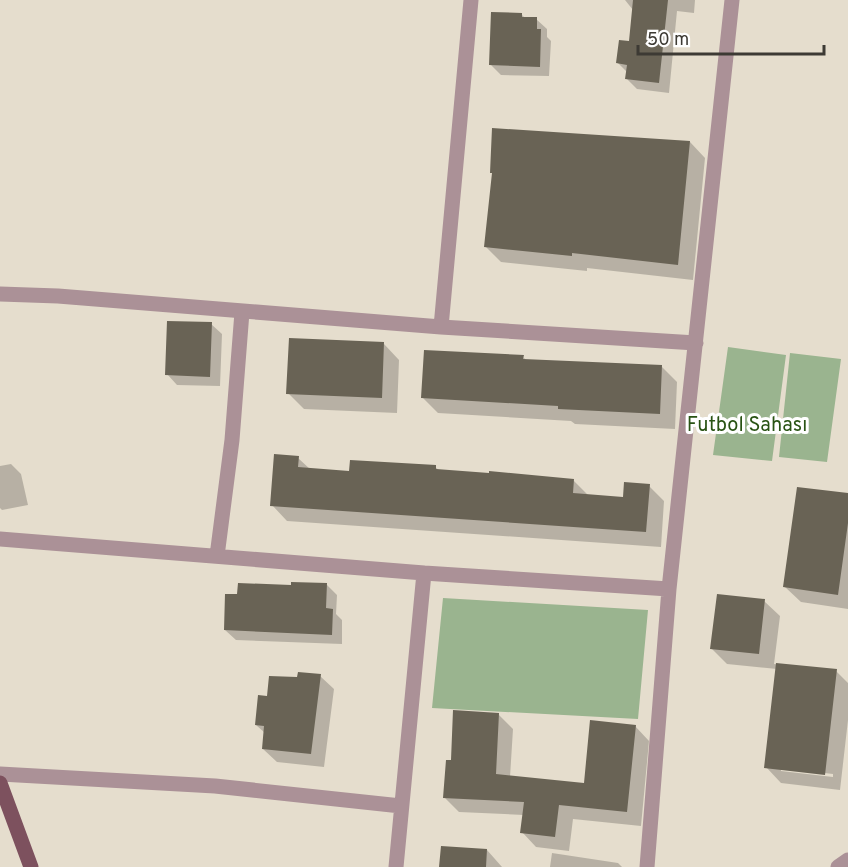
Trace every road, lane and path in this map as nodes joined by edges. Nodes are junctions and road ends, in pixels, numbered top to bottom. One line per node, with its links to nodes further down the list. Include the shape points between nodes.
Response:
1 (471, 0): 5 (street)
2 (732, 0): 6 (street)
3 (0, 294): 4 (street)
4 (242, 312): 5 (street); 8 (street)
5 (441, 327): 6 (street)
6 (696, 343): 10 (street)
7 (0, 539): 8 (street)
8 (218, 556): 9 (street)
9 (424, 573): 10 (street); 13 (street)
10 (669, 589): 17 (street)
11 (0, 774): 13 (street, via 215,786)
12 (0, 783): 15 (main road)
13 (401, 806): 16 (street)
14 (848, 860): 18 (street)
15 (31, 867)
16 (396, 867)
17 (647, 867)
18 (838, 867)

